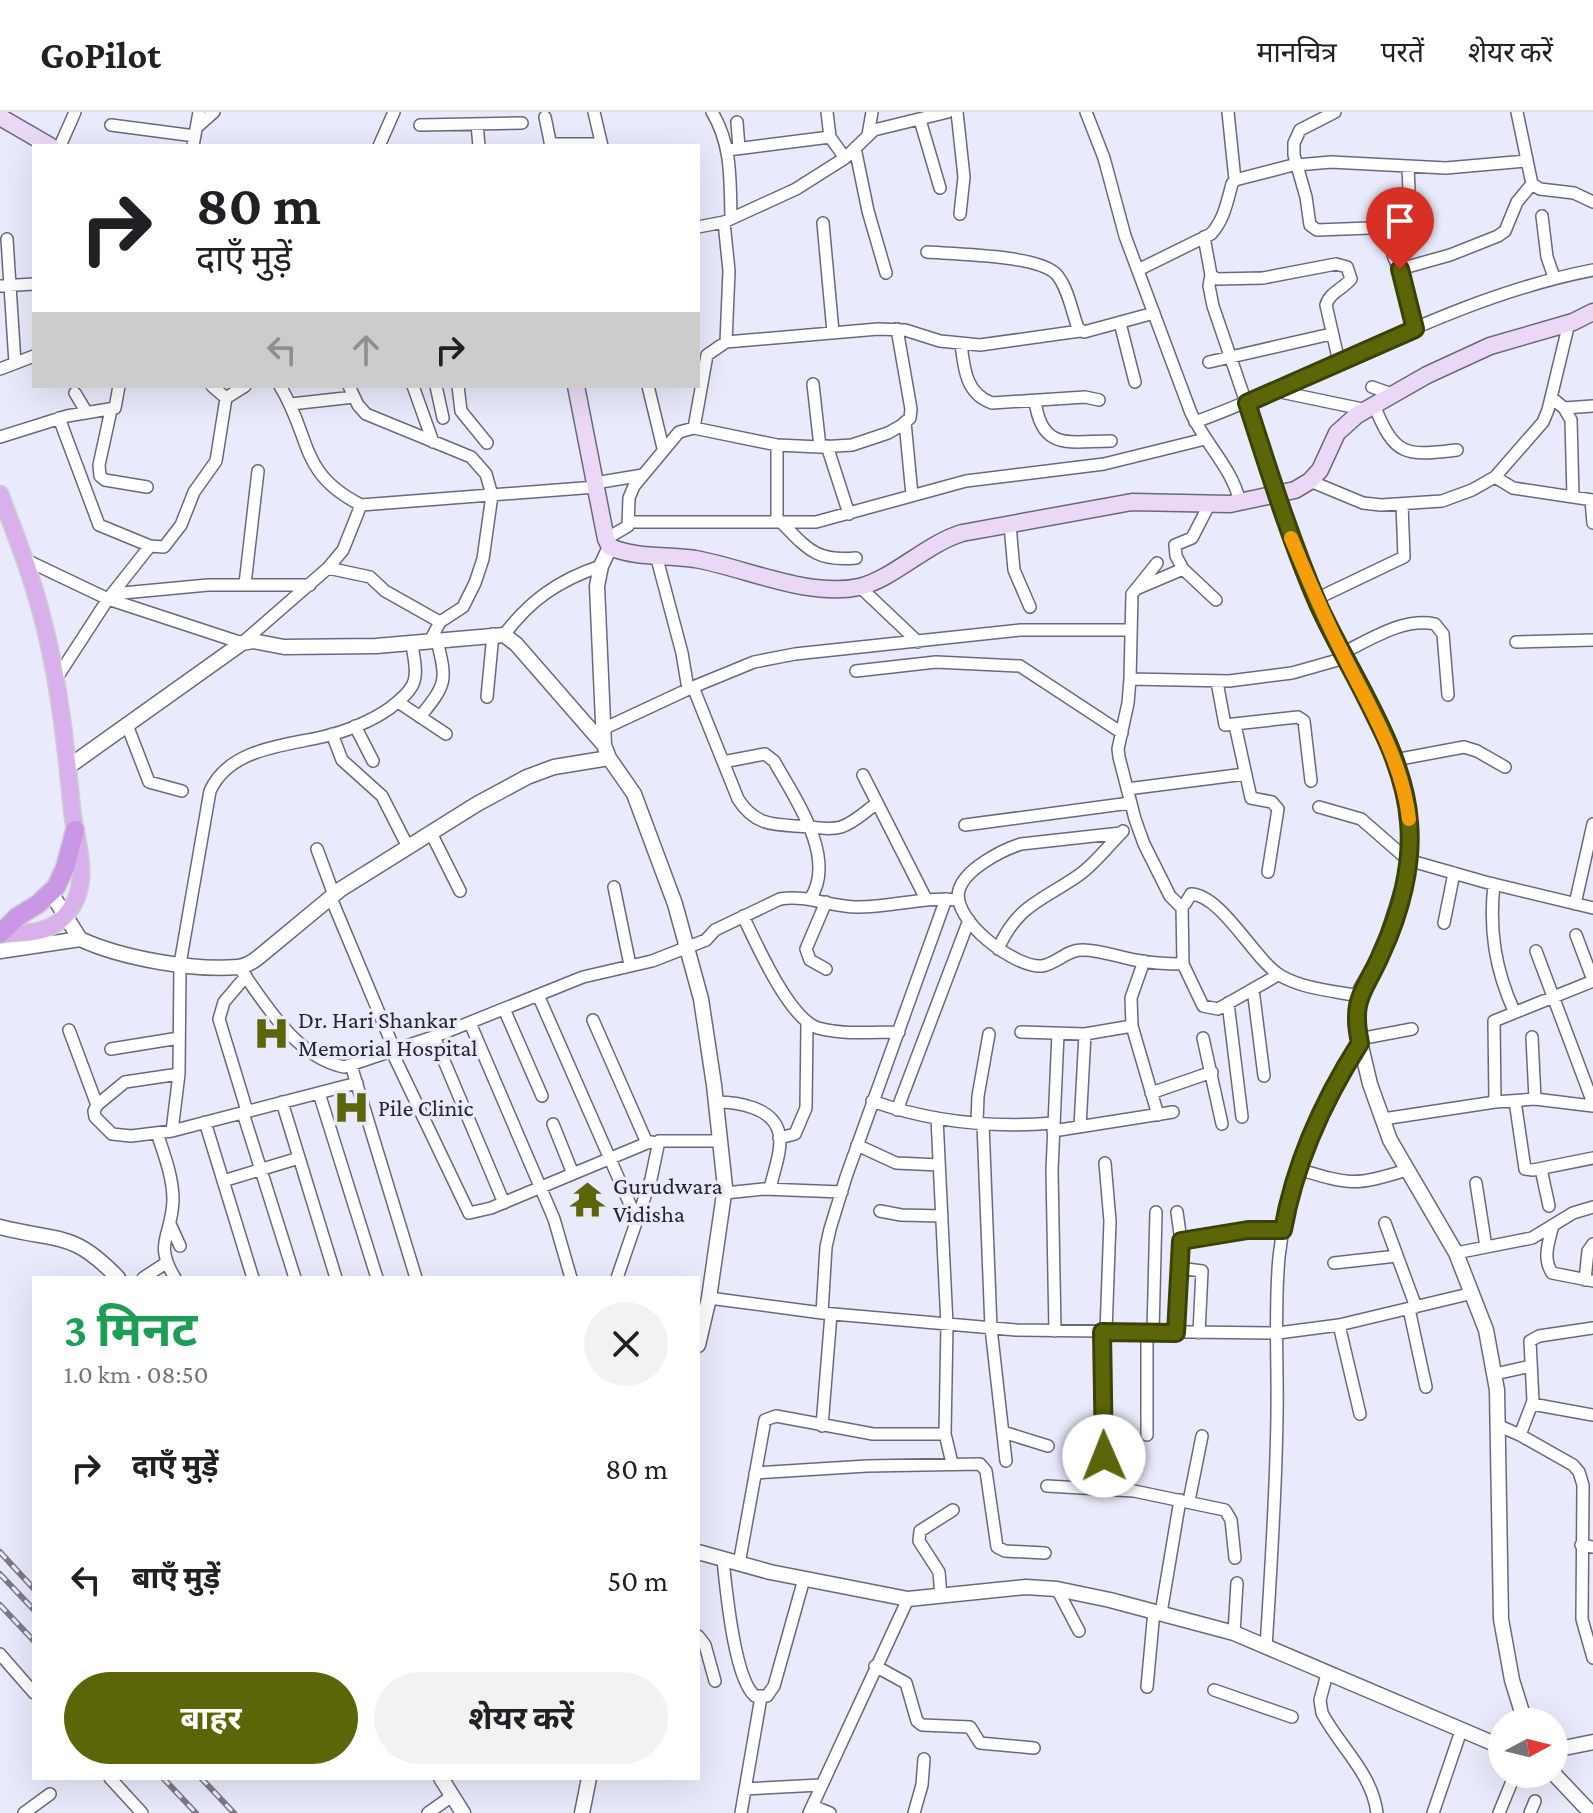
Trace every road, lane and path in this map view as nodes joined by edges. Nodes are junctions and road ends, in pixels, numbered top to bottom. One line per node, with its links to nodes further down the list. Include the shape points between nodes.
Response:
1 (75, 112): 27 (street)
2 (199, 112): 24 (street)
3 (214, 112): 24 (street)
4 (394, 112): 28 (street)
5 (594, 112): 31 (street)
6 (712, 112): 33 (street)
7 (827, 112): 25 (street)
8 (872, 112): 23 (street)
9 (948, 112): 17 (street)
10 (957, 112): 43 (street, via 964,177)
11 (1086, 112): 53 (street)
12 (1228, 112): 39 (street)
13 (1335, 112): 37 (street, via 1300,130 1294,143)
14 (1517, 112): 36 (street)
15 (0, 117): 26 (main road)
16 (545, 117): 30 (street)
17 (920, 120): 23 (street); 41 (street)
18 (737, 122): 33 (street)
19 (522, 123): 20 (street)
20 (477, 124): 22 (street); 29 (street)
21 (111, 125): 24 (street)
22 (420, 125)
23 (868, 135): 32 (street)
24 (195, 136)
25 (830, 137): 33 (street); 35 (street)
26 (47, 144)
27 (61, 144)
28 (380, 144)
29 (479, 144)
30 (550, 144)
31 (602, 144)
32 (855, 148): 35 (street); 55 (street)
33 (734, 149): 45 (street)
34 (1421, 154): 38 (street)
35 (845, 158): 45 (street, via 796,189)
36 (1527, 161): 38 (street); 40 (street)
37 (1297, 164): 38 (street); 39 (street); 48 (street, via 1313,229)
38 (1410, 167): 48 (street, via 1407,205)
39 (1235, 180): 49 (street, via 1218,226)
40 (1532, 184): 42 (street); 52 (street, via 1498,236)
41 (940, 188)
42 (1593, 202)
43 (960, 214)
44 (1542, 216): 57 (street)
45 (728, 220): 47 (street); 69 (street)
46 (823, 223): 67 (street)
47 (700, 227)
48 (1396, 227): 52 (street, via 1393,255)
49 (1204, 237): 53 (street); 56 (street)
50 (7, 239): 59 (street)
51 (927, 252): 66 (street, via 1027,260 1048,268 1059,278)
52 (1400, 269): 65 (street)
53 (1138, 270): 61 (street)
54 (1593, 270): 57 (street)
55 (886, 273)
56 (1211, 275): 68 (street, via 1253,279 1342,264 1351,279 1328,299); 72 (street, via 1213,306)
57 (1554, 277): 65 (street)
58 (32, 284): 59 (street)
59 (4, 285): 75 (street)
60 (1593, 312): 63 (main road)
61 (1154, 313): 62 (street); 107 (street)
62 (1120, 323): 66 (street); 77 (street)
63 (1569, 323): 92 (main road, via 1490,346); 94 (street)
64 (897, 329): 67 (street); 70 (street); 106 (street, via 911,409)
65 (1415, 329): 74 (street)
66 (1080, 331): 70 (street)
67 (833, 332): 69 (street)
68 (1331, 334): 72 (street); 74 (street)
69 (726, 342): 108 (street, via 707,355)
70 (961, 344): 96 (street, via 971,388 980,399)
71 (32, 357): 75 (street)
72 (1231, 357): 73 (street); 97 (street)
73 (1209, 362)
74 (1339, 362): 89 (street)
75 (15, 363): 76 (street)
76 (0, 369)
77 (1135, 382)
78 (813, 384): 115 (street)
79 (1372, 387): 92 (street)
80 (119, 388): 102 (street, via 118,404)
81 (214, 388): 93 (street)
82 (242, 388): 93 (street)
83 (281, 388): 98 (street)
84 (414, 388): 112 (street)
85 (436, 388): 105 (street)
86 (458, 388): 113 (street, via 461,411)
87 (576, 388): 122 (main road)
88 (648, 388): 116 (street)
89 (1275, 391): 97 (street); 100 (street)
90 (352, 392): 98 (street); 112 (street, via 366,414)
91 (75, 393): 103 (street)
92 (1392, 394): 100 (main road)
93 (226, 398): 140 (street, via 216,461 194,492 178,530 164,547)
94 (1552, 398): 101 (street); 120 (street, via 1543,422)
95 (1099, 400): 96 (street)
96 (1035, 401): 111 (street, via 1041,427 1053,437)
97 (1247, 403): 107 (street); 127 (street)
98 (291, 404): 133 (street, via 318,473 334,490)
99 (1593, 406): 101 (street)
100 (1370, 407): 117 (street, via 1399,448 1415,454); 121 (main road, via 1337,433)
101 (1564, 408): 128 (street, via 1571,420)
102 (111, 410): 103 (street); 123 (street, via 100,476)
103 (87, 413): 104 (street)
104 (59, 418): 109 (street); 140 (street, via 99,525)
105 (443, 418)
106 (905, 422): 115 (street, via 852,445); 126 (street)
107 (1195, 422): 110 (street)
108 (694, 428): 114 (street); 116 (street, via 679,432)
109 (0, 437)
110 (1205, 439): 126 (street, via 1104,464 966,481); 130 (street, via 1231,475)
111 (1111, 441)
112 (433, 442): 125 (street, via 471,457)
113 (487, 443)
114 (777, 445): 115 (street); 135 (street)
115 (824, 447): 134 (street)
116 (663, 448): 119 (street)
117 (1457, 450)
118 (258, 471): 148 (street)
119 (643, 475): 122 (street); 136 (street, via 631,491)
120 (1495, 477): 128 (street, via 1513,488); 132 (street, via 1442,501)
121 (1310, 481): 127 (main road); 132 (street, via 1363,503)
122 (595, 485): 125 (street); 139 (main road)
123 (147, 487)
124 (0, 494): 143 (main road)
125 (492, 495): 133 (street); 156 (street, via 475,583 463,607)
126 (912, 495): 134 (street)
127 (1278, 496): 130 (main road); 153 (street)
128 (1573, 496): 129 (street)
129 (1592, 500): 137 (street)
130 (1240, 502): 131 (main road)
131 (1210, 503): 138 (main road, via 1132,502); 147 (street, via 1192,538 1175,545)
132 (1402, 504): 153 (street, via 1404,557)
133 (361, 505): 146 (street, via 343,550)
134 (849, 514): 135 (street, via 816,522)
135 (779, 521): 136 (street); 142 (street, via 816,554)
136 (630, 522): 139 (street)
137 (1593, 523)
138 (1010, 525): 150 (main road, via 943,539); 155 (street, via 1014,570)
139 (608, 543): 141 (main road); 145 (street)
140 (150, 546): 152 (street)
141 (656, 555): 150 (main road, via 804,585); 170 (street)
142 (856, 558)
143 (24, 559): 152 (street); 167 (main road)
144 (1157, 563): 151 (street)
145 (601, 566): 158 (street, via 557,584); 178 (street, via 597,586)
146 (328, 568): 149 (street); 156 (street, via 370,577)
147 (1183, 569): 151 (street); 154 (street)
148 (245, 584): 149 (street); 152 (street)
149 (310, 585): 163 (street)
150 (860, 587): 161 (street)
151 (1136, 589): 157 (street)
152 (110, 597): 163 (street); 167 (street)
153 (1316, 599): 165 (street)
154 (1216, 600)
155 (1030, 607)
156 (440, 622): 160 (street)
157 (1131, 630): 161 (street, via 1020,630); 168 (street)
158 (498, 635): 160 (street); 172 (street); 182 (street, via 511,638)
159 (1593, 640): 162 (street)
160 (434, 641): 164 (street); 174 (street, via 443,685)
161 (918, 642): 170 (street, via 754,662)
162 (1516, 642)
163 (242, 643): 164 (street); 175 (street)
164 (412, 643): 173 (street, via 415,674)
165 (1344, 656): 169 (street, via 1292,673); 171 (street, via 1400,627 1435,624 1443,634); 183 (street)
166 (856, 671): 179 (street, via 936,662 1020,666)
167 (56, 679): 186 (main road)
168 (1130, 679): 169 (street); 179 (street)
169 (1217, 682): 176 (street, via 1222,722)
170 (690, 688): 178 (street); 185 (street)
171 (1448, 695)
172 (487, 697)
173 (398, 702): 174 (street); 177 (street)
174 (420, 717): 181 (street)
175 (127, 725): 186 (street); 192 (street, via 149,782)
176 (1235, 725): 188 (street); 190 (street, via 1301,719)
177 (355, 726): 180 (street); 184 (street)
178 (603, 729): 182 (street)
179 (1122, 733): 191 (street, via 1118,749)
180 (332, 734): 203 (street, via 342,760 382,796); 234 (street, via 269,748 216,778)
181 (446, 734)
182 (607, 751): 201 (street, via 527,777); 230 (street, via 640,807)
183 (1395, 760): 187 (street, via 1464,747); 206 (street, via 1408,807)
184 (373, 761)
185 (723, 762): 199 (street, via 746,812 774,825); 199 (street, via 770,756)
186 (68, 767): 200 (main road)
187 (1505, 767)
188 (1245, 774): 191 (street); 207 (street, via 1251,798 1272,802 1278,809)
189 (863, 775): 193 (street)
190 (1311, 781)
191 (1127, 789): 194 (street)
192 (182, 791)
193 (877, 803): 199 (street, via 839,827); 215 (street)
194 (1130, 803): 196 (street); 198 (street)
195 (1319, 807): 206 (street, via 1361,819)
196 (1135, 819): 202 (street); 219 (street, via 1170,896)
197 (1593, 824): 205 (street)
198 (965, 825)
199 (810, 827): 214 (street, via 818,856 818,878)
200 (75, 830): 212 (highway, via 61,879); 222 (main road, via 82,874)
201 (431, 833): 203 (street); 211 (street)
202 (1121, 833): 216 (street, via 1005,849 976,869); 231 (street, via 1085,870 1010,923)
203 (408, 847): 213 (street)
204 (317, 849): 213 (street)
205 (1589, 856): 218 (street)
206 (1408, 860): 208 (street); 243 (street, via 1382,953)
207 (1268, 872)
208 (1454, 873): 209 (street); 225 (street)
209 (1494, 884): 218 (street); 247 (street, via 1494,949)
210 (614, 887): 236 (street)
211 (460, 891)
212 (51, 893): 221 (highway); 222 (street)
213 (333, 896): 238 (street); 265 (street)
214 (810, 899): 217 (street); 223 (street, via 780,899)
215 (926, 899): 216 (street); 217 (street, via 856,908)
216 (952, 899): 224 (street); 254 (street)
217 (826, 902): 237 (street, via 806,949 810,960)
218 (1575, 904): 220 (street)
219 (1182, 906): 235 (street); 239 (street, via 1197,894 1226,916)
220 (1593, 908)
221 (30, 909): 227 (street); 229 (highway, via 17,917)
222 (65, 916): 227 (main road); 228 (street)
223 (743, 916): 230 (street); 250 (street, via 765,963)
224 (969, 920): 231 (street); 282 (street)
225 (1444, 923)
226 (1576, 935): 240 (street)
227 (46, 937): 228 (street); 229 (main road, via 28,934)
228 (80, 939): 234 (street)
229 (1, 940)
230 (687, 946): 236 (street); 279 (street, via 701,999)
231 (998, 949): 233 (street, via 1038,966 1083,949)
232 (1536, 951): 244 (street)
233 (1144, 961): 235 (street); 251 (street, via 1131,998)
234 (180, 964): 238 (street); 261 (street)
235 (1183, 964): 245 (street, via 1203,1006 1218,1009)
236 (630, 965): 242 (street)
237 (826, 969)
238 (243, 971): 266 (street, via 274,1018 313,1054 329,1064); 283 (street, via 219,1019)
239 (1278, 975): 241 (street); 243 (street)
240 (1593, 980): 244 (street)
241 (1253, 989): 245 (street); 269 (street)
242 (538, 995): 246 (street); 303 (street)
243 (1359, 996): 263 (street)
244 (1552, 997): 247 (street); 275 (street)
245 (1228, 1003): 286 (street)
246 (504, 1009): 249 (street); 273 (street)
247 (1514, 1011): 280 (street, via 1494,1021)
248 (593, 1020): 299 (street)
249 (470, 1023): 259 (street); 313 (street)
250 (807, 1023): 254 (street, via 830,1031); 297 (street, via 804,1117 795,1134)
251 (1132, 1026): 258 (street); 272 (street)
252 (1412, 1029): 263 (street)
253 (69, 1030): 281 (street)
254 (899, 1032): 276 (street)
255 (1021, 1032): 257 (street)
256 (989, 1034): 290 (street, via 978,1096)
257 (1058, 1034): 258 (street); 293 (street)
258 (1085, 1034): 294 (street)
259 (434, 1037): 265 (street); 317 (street)
260 (1532, 1037): 274 (street)
261 (179, 1038): 264 (street); 268 (street)
262 (1203, 1038): 267 (street)
263 (1360, 1041): 288 (street); 307 (street, via 1322,1109)
264 (111, 1049)
265 (393, 1052): 266 (street); 317 (street, via 465,1209 475,1213)
266 (351, 1065): 270 (street)
267 (1212, 1072): 272 (street); 292 (street)
268 (179, 1074): 281 (street, via 125,1082); 295 (street)
269 (1264, 1076)
270 (357, 1083): 271 (street); 346 (street)
271 (319, 1093): 278 (street); 345 (street)
272 (1151, 1093): 285 (street)
273 (542, 1096)
274 (1535, 1099): 275 (street); 277 (street)
275 (1592, 1100)
276 (872, 1101): 282 (street); 300 (street)
277 (1515, 1101): 280 (street); 308 (street, via 1525,1169)
278 (282, 1102): 283 (street); 301 (street)
279 (716, 1102): 297 (street, via 751,1105 774,1123); 298 (street)
280 (1495, 1102): 288 (street)
281 (97, 1105): 296 (street, via 95,1117 112,1134)
282 (897, 1110): 287 (street)
283 (245, 1112): 289 (street); 306 (street)
284 (1173, 1112): 285 (street)
285 (1158, 1115): 294 (street)
286 (1242, 1117)
287 (937, 1118): 290 (street); 305 (street)
288 (1383, 1119): 309 (street)
289 (205, 1122): 295 (street); 311 (street)
290 (980, 1123): 293 (street); 356 (street)
291 (553, 1124): 310 (street)
292 (1222, 1124)
293 (1053, 1127): 294 (street); 358 (street)
294 (1080, 1127)
295 (172, 1131): 296 (street)
296 (157, 1133): 325 (street, via 171,1183)
297 (779, 1138): 314 (street)
298 (721, 1141): 299 (street); 316 (street)
299 (653, 1142): 303 (street); 324 (street, via 651,1179)
300 (857, 1145): 305 (street, via 896,1163); 315 (street)
301 (299, 1158): 306 (street); 344 (street)
302 (1593, 1158): 308 (street)
303 (609, 1159): 310 (street); 324 (street)
304 (1105, 1163): 359 (street, via 1110,1221)
305 (939, 1165): 323 (street)
306 (261, 1169): 311 (street); 343 (street)
307 (1298, 1169): 309 (street, via 1357,1184); 329 (street)
308 (1541, 1169): 318 (street)
309 (1407, 1170): 334 (street)
310 (573, 1174): 313 (street)
311 (223, 1181): 342 (street)
312 (1476, 1183): 333 (street)
313 (540, 1188): 317 (street); 347 (street)
314 (770, 1189): 315 (street); 316 (street)
315 (842, 1192): 353 (street, via 826,1247)
316 (725, 1193): 351 (street)
317 (504, 1203)
318 (1549, 1206)
319 (1593, 1207): 327 (street)
320 (880, 1211): 323 (street)
321 (1156, 1212): 360 (street)
322 (1177, 1212): 330 (street)
323 (942, 1216): 354 (street)
324 (636, 1218): 348 (street)
325 (170, 1223): 332 (street); 336 (street, via 164,1241)
326 (1385, 1223): 335 (street)
327 (1553, 1225): 333 (street, via 1532,1238); 349 (street, via 1546,1254 1552,1273)
328 (0, 1227): 339 (street, via 74,1242)
329 (1283, 1230): 330 (street); 363 (street)
330 (1181, 1241): 338 (street)
331 (1593, 1244): 349 (street, via 1588,1251)
332 (180, 1246)
333 (1486, 1247): 334 (street)
334 (1456, 1253): 350 (street)
335 (1397, 1256): 337 (street); 352 (street)
336 (166, 1263): 340 (street); 341 (street)
337 (1334, 1263)
338 (1179, 1268): 361 (street); 362 (street, via 1203,1275)
339 (116, 1276)
340 (146, 1276)
341 (174, 1276)
342 (252, 1276)
343 (291, 1276)
344 (335, 1276)
345 (376, 1276)
346 (415, 1276)
347 (570, 1276)
348 (618, 1276)
349 (1589, 1281)
350 (1473, 1293): 352 (street); 366 (street)
351 (709, 1298): 353 (street); 364 (street)
352 (1412, 1308): 355 (street); 367 (street)
353 (827, 1314): 354 (street); 372 (street)
354 (947, 1325): 356 (street); 374 (street)
355 (1339, 1325): 363 (street); 369 (street)
356 (991, 1328): 358 (street); 373 (street)
357 (1593, 1328): 365 (street, via 1533,1338)
358 (1055, 1331): 359 (street)
359 (1104, 1332): 360 (street); 383 (street)
360 (1150, 1332): 361 (street); 375 (street)
361 (1176, 1333): 362 (street)
362 (1199, 1333): 363 (street)
363 (1278, 1333): 401 (street)
364 (700, 1336)
365 (1531, 1366): 366 (street); 368 (street)
366 (1495, 1374): 371 (street)
367 (1426, 1387)
368 (1532, 1404): 370 (street); 376 (street)
369 (1360, 1414)
370 (1593, 1415)
371 (1497, 1425): 376 (street); 411 (street, via 1501,1619)
372 (822, 1426): 374 (street, via 873,1434); 381 (street, via 776,1416 765,1420)
373 (1003, 1432): 378 (street); 379 (street)
374 (945, 1434): 380 (street)
375 (1147, 1435)
376 (1520, 1435): 386 (street, via 1579,1472)
377 (1202, 1436): 384 (street)
378 (1048, 1446)
379 (1006, 1461)
380 (952, 1463): 381 (street); 388 (street, via 984,1466 999,1550)
381 (755, 1473): 391 (street)
382 (1047, 1486): 383 (street)
383 (1104, 1488): 384 (street)
384 (1185, 1500): 389 (street, via 1229,1513); 397 (street)
385 (953, 1510): 395 (street, via 918,1535 939,1572)
386 (1587, 1546): 403 (street, via 1582,1619)
387 (700, 1553): 390 (street)
388 (1045, 1553)
389 (1235, 1558)
390 (723, 1560): 391 (street); 410 (street, via 738,1655 750,1692)
391 (739, 1564): 392 (street)
392 (804, 1579): 396 (street); 410 (street, via 774,1686)
393 (1237, 1583): 399 (street)
394 (1057, 1589): 395 (street); 397 (street); 398 (street)
395 (941, 1596): 396 (street)
396 (908, 1599): 404 (street)
397 (1158, 1612): 399 (street); 407 (street)
398 (1079, 1631)
399 (1234, 1633): 401 (street)
400 (700, 1639): 406 (street)
401 (1266, 1647): 405 (street)
402 (0, 1654): 409 (street)
403 (1593, 1658)
404 (875, 1666): 417 (street, via 906,1683 922,1725 970,1727 980,1743); 422 (street)
405 (1327, 1674): 413 (street); 437 (street, via 1322,1713 1368,1781)
406 (715, 1681)
407 (1147, 1687)
408 (1214, 1690): 412 (street)
409 (32, 1691)
410 (761, 1697): 425 (street)
411 (1521, 1708)
412 (1292, 1717)
413 (1461, 1731): 414 (street); 438 (street)
414 (1488, 1742)
415 (1593, 1742): 416 (street)
416 (1568, 1747)
417 (1034, 1748)
418 (924, 1759): 436 (street)
419 (112, 1780): 430 (street)
420 (589, 1780): 433 (street)
421 (449, 1784): 431 (street); 432 (street)
422 (820, 1785): 425 (street); 428 (street)
423 (1509, 1788): 439 (street)
424 (1567, 1788): 441 (street)
425 (745, 1789): 434 (street)
426 (50, 1794): 429 (street)
427 (1535, 1801): 440 (street)
428 (811, 1810): 435 (street)
429 (24, 1813)
430 (142, 1813)
431 (428, 1813)
432 (463, 1813)
433 (582, 1813)
434 (741, 1813)
435 (830, 1813)
436 (914, 1813)
437 (1377, 1813)
438 (1433, 1813)
439 (1499, 1813)
440 (1530, 1813)
441 (1591, 1813)

